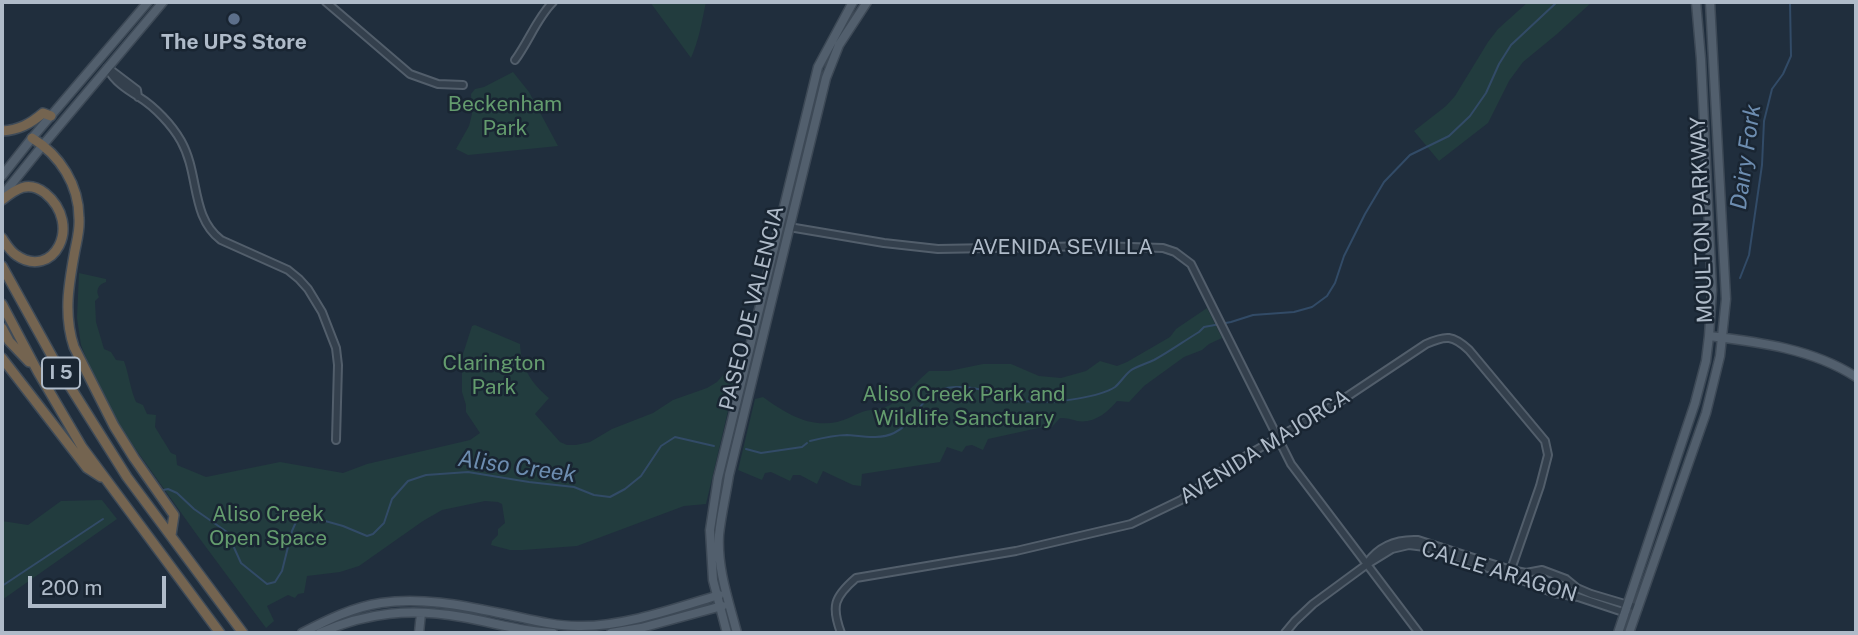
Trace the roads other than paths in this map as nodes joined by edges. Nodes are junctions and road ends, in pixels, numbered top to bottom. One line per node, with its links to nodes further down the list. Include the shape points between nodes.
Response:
1 (148, 2): 11 (main road)
2 (156, 2): 10 (main road)
3 (163, 2): 10 (main road)
4 (326, 2): 14 (street, via 410,74 438,84)
5 (553, 2): 12 (street)
6 (853, 2): 37 (main road, PASEO DE VALENCIA, via 818,66 718,478 710,530 713,580)
7 (867, 2): 21 (main road, PASEO DE VALENCIA, via 839,45 826,78)
8 (1696, 2): 26 (main road, MOULTON PARKWAY, via 1711,261)
9 (1710, 2): 27 (main road, MOULTON PARKWAY, via 1725,271)
10 (132, 38): 13 (main road)
11 (98, 60): 13 (main road); 15 (main road)
12 (516, 60)
13 (107, 68): 18 (main road); 32 (street, via 179,137 192,165 200,212 212,233 288,270 308,289 336,348)
14 (463, 85)
15 (51, 116): 16 (highway, via 43,114 24,127); 17 (main road)
16 (2, 131)
17 (32, 138): 18 (highway); 19 (main road)
18 (43, 145): 20 (main road); 34 (highway, via 66,171 79,207 67,307 69,333 114,426 174,515)
19 (2, 176)
20 (2, 198): 22 (highway, via 20,188 37,188 59,208 64,232 51,255 38,261 17,256)
21 (789, 226): 31 (street, AVENIDA SEVILLA, via 938,249 1097,246 1163,248 1180,255 1191,264); 37 (main road, PASEO DE VALENCIA, via 729,475 719,535)
22 (2, 238)
23 (2, 266): 34 (highway, I 5, via 83,409)
24 (2, 304): 29 (highway, I 5)
25 (2, 328): 29 (highway)
26 (1709, 335): 27 (main road); 40 (main road, MOULTON PARKWAY, via 1693,412)
27 (1723, 337): 30 (main road, via 1820,359); 42 (main road, MOULTON PARKWAY, via 1706,413)
28 (2, 358): 33 (highway, via 88,468)
29 (38, 372): 33 (highway, I 5)
30 (1856, 377)
31 (1278, 438): 35 (street, AVENIDA SEVILLA, via 1300,478); 36 (street, AVENIDA MAJORCA, via 1426,344 1441,337 1457,339 1545,441 1548,455); 52 (street, AVENIDA MAJORCA, via 1181,500 1132,524 1016,551 856,578 837,601 835,616)
32 (336, 440)
33 (111, 486): 43 (highway, I 5)
34 (171, 535): 44 (highway, I 5)
35 (1366, 565): 36 (street, CALLE ARAGON, via 1388,545 1410,540); 53 (street, CALLE ARAGON, via 1313,604); 54 (street, AVENIDA SEVILLA)
36 (1510, 573): 40 (street, CALLE ARAGON, via 1554,593); 40 (street, CALLE ARAGON, via 1542,570)
37 (721, 594): 38 (main road, via 627,621 578,626); 39 (main road, PASEO DE VALENCIA)
38 (421, 601): 41 (street); 45 (main road, via 380,603 331,618)
39 (724, 605): 49 (main road); 50 (main road, PASEO DE VALENCIA); 51 (main road, PASEO DE VALENCIA)
40 (1626, 609): 42 (street, CALLE ARAGON); 55 (main road, MOULTON PARKWAY)
41 (421, 612): 46 (main road, via 362,617); 47 (main road); 48 (main road)
42 (1636, 612): 56 (main road, MOULTON PARKWAY)
43 (220, 633)
44 (243, 633)
45 (302, 633)
46 (320, 633)
47 (419, 633)
48 (553, 633)
49 (611, 633)
50 (727, 633)
51 (737, 633)
52 (841, 633)
53 (1285, 633)
54 (1419, 633)
55 (1618, 633)
56 (1629, 633)

